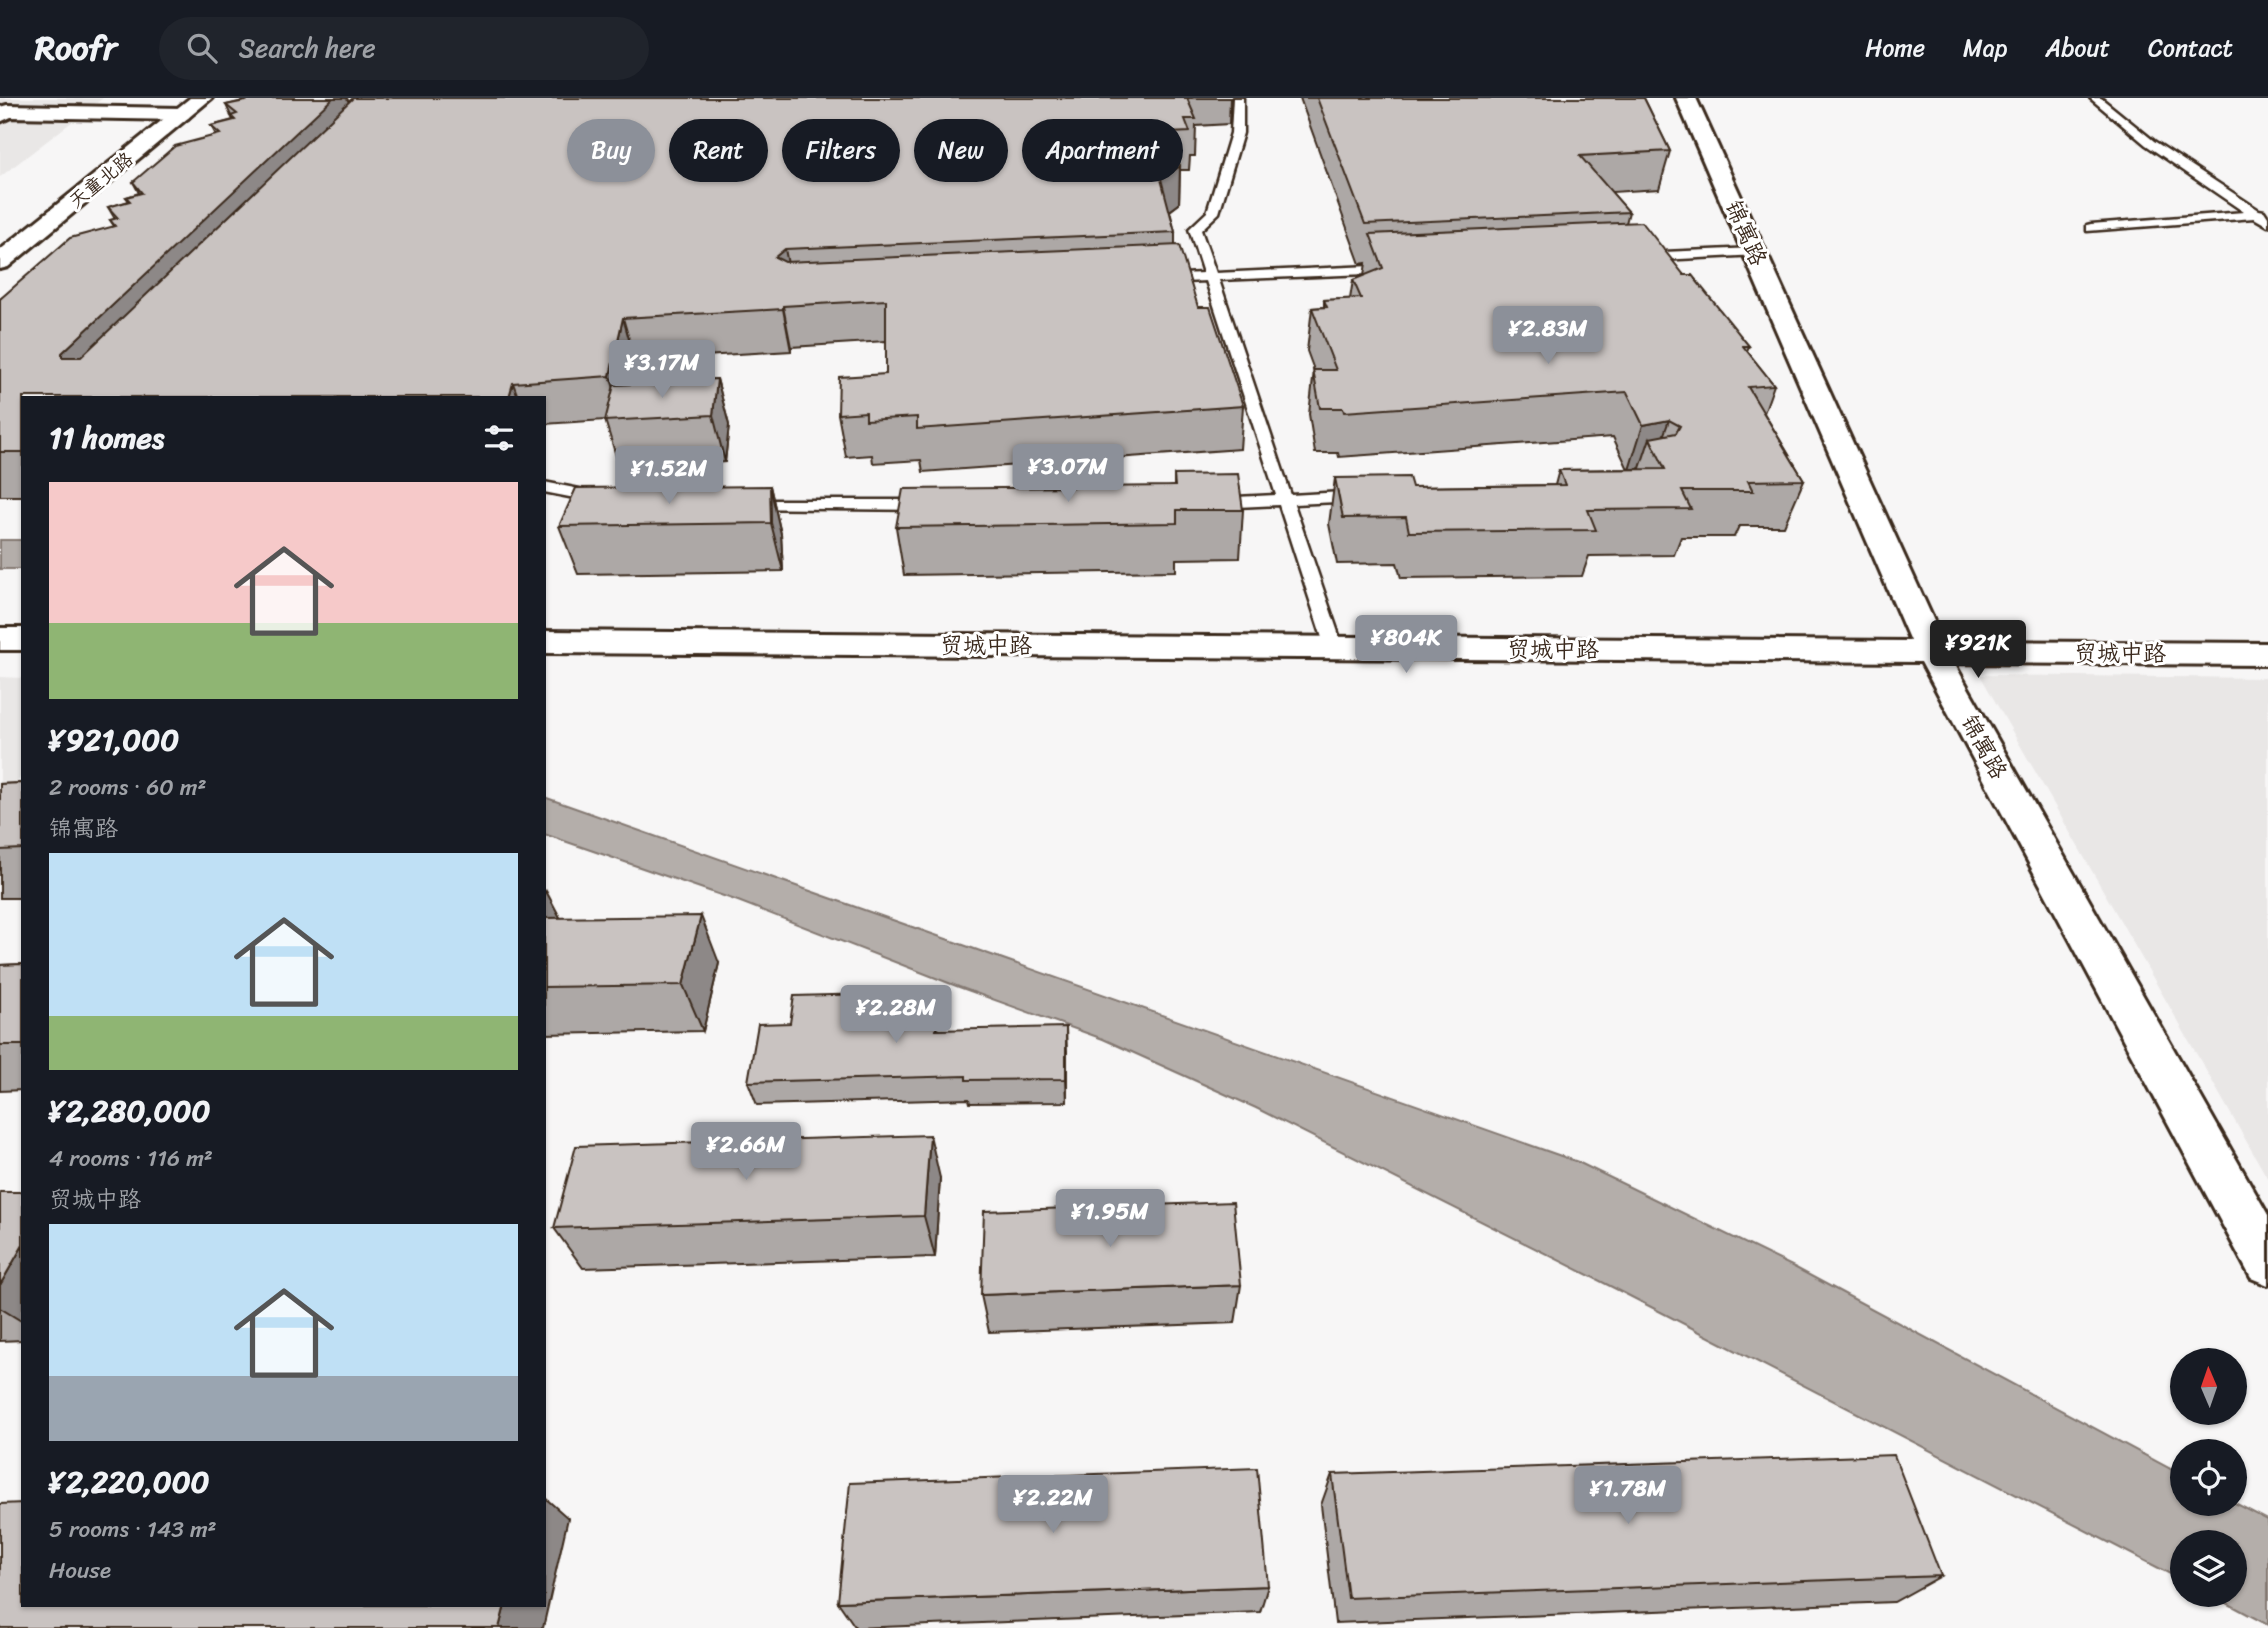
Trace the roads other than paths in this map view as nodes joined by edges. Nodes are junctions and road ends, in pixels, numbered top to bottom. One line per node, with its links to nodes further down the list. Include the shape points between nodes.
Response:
1 (202, 98): 5 (main road, 天童北路)
2 (1238, 98): 16 (lane, via 1237,133 1213,213 1195,229)
3 (1686, 98): 12 (main road, 锦寓路)
4 (2095, 98): 9 (lane, via 2150,143)
5 (175, 106): 6 (main road); 14 (main road, 天童北路)
6 (151, 114): 7 (main road, via 7,111); 8 (main road)
7 (0, 116)
8 (129, 131)
9 (2262, 214): 10 (lane); 11 (lane)
10 (2268, 222)
11 (2091, 228)
12 (1754, 252): 13 (lane); 29 (main road, 锦寓路)
13 (1628, 258)
14 (0, 262)
15 (1405, 268): 16 (lane)
16 (1209, 277): 17 (lane); 20 (lane)
17 (1154, 279)
18 (546, 487): 21 (lane)
19 (1380, 494): 20 (lane)
20 (1284, 499): 22 (lane); 28 (lane)
21 (612, 500)
22 (1196, 504)
23 (732, 505): 24 (lane)
24 (951, 505)
25 (0, 639): 26 (main road)
26 (21, 639)
27 (546, 642): 28 (main road, 贸城中路)
28 (1334, 647): 29 (main road, 贸城中路)
29 (1931, 651): 30 (main road, 贸城中路); 31 (main road, 锦寓路)
30 (2268, 654)
31 (2268, 1262)

